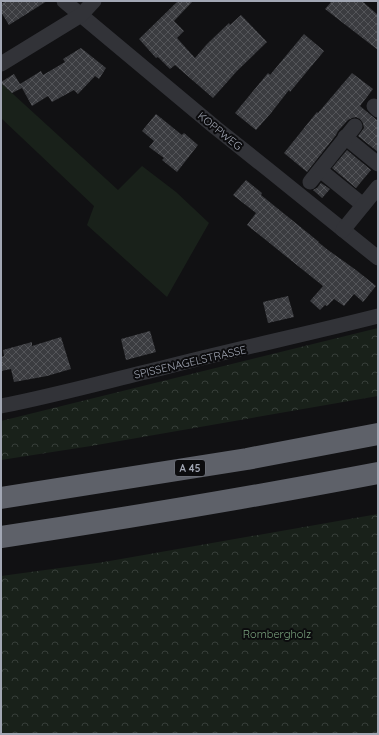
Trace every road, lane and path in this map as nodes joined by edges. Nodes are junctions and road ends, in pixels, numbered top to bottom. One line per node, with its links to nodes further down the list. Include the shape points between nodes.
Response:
1 (64, 1): 3 (street, KOPPWEG)
2 (94, 1): 3 (street)
3 (81, 15): 4 (street); 12 (street, KOPPWEG)
4 (1, 64)
5 (355, 126): 6 (street)
6 (345, 137): 7 (street); 8 (street)
7 (378, 164)
8 (320, 170): 9 (street); 11 (street)
9 (310, 182)
10 (378, 187): 11 (street)
11 (363, 205): 12 (street)
12 (343, 230): 13 (street, KOPPWEG)
13 (378, 258)
14 (378, 316): 15 (street, SPISSENAGELSTRASSE)
15 (1, 406)
16 (378, 434): 18 (highway, A 45, via 247,459)
17 (378, 473): 19 (highway)
18 (1, 498)
19 (1, 538)

